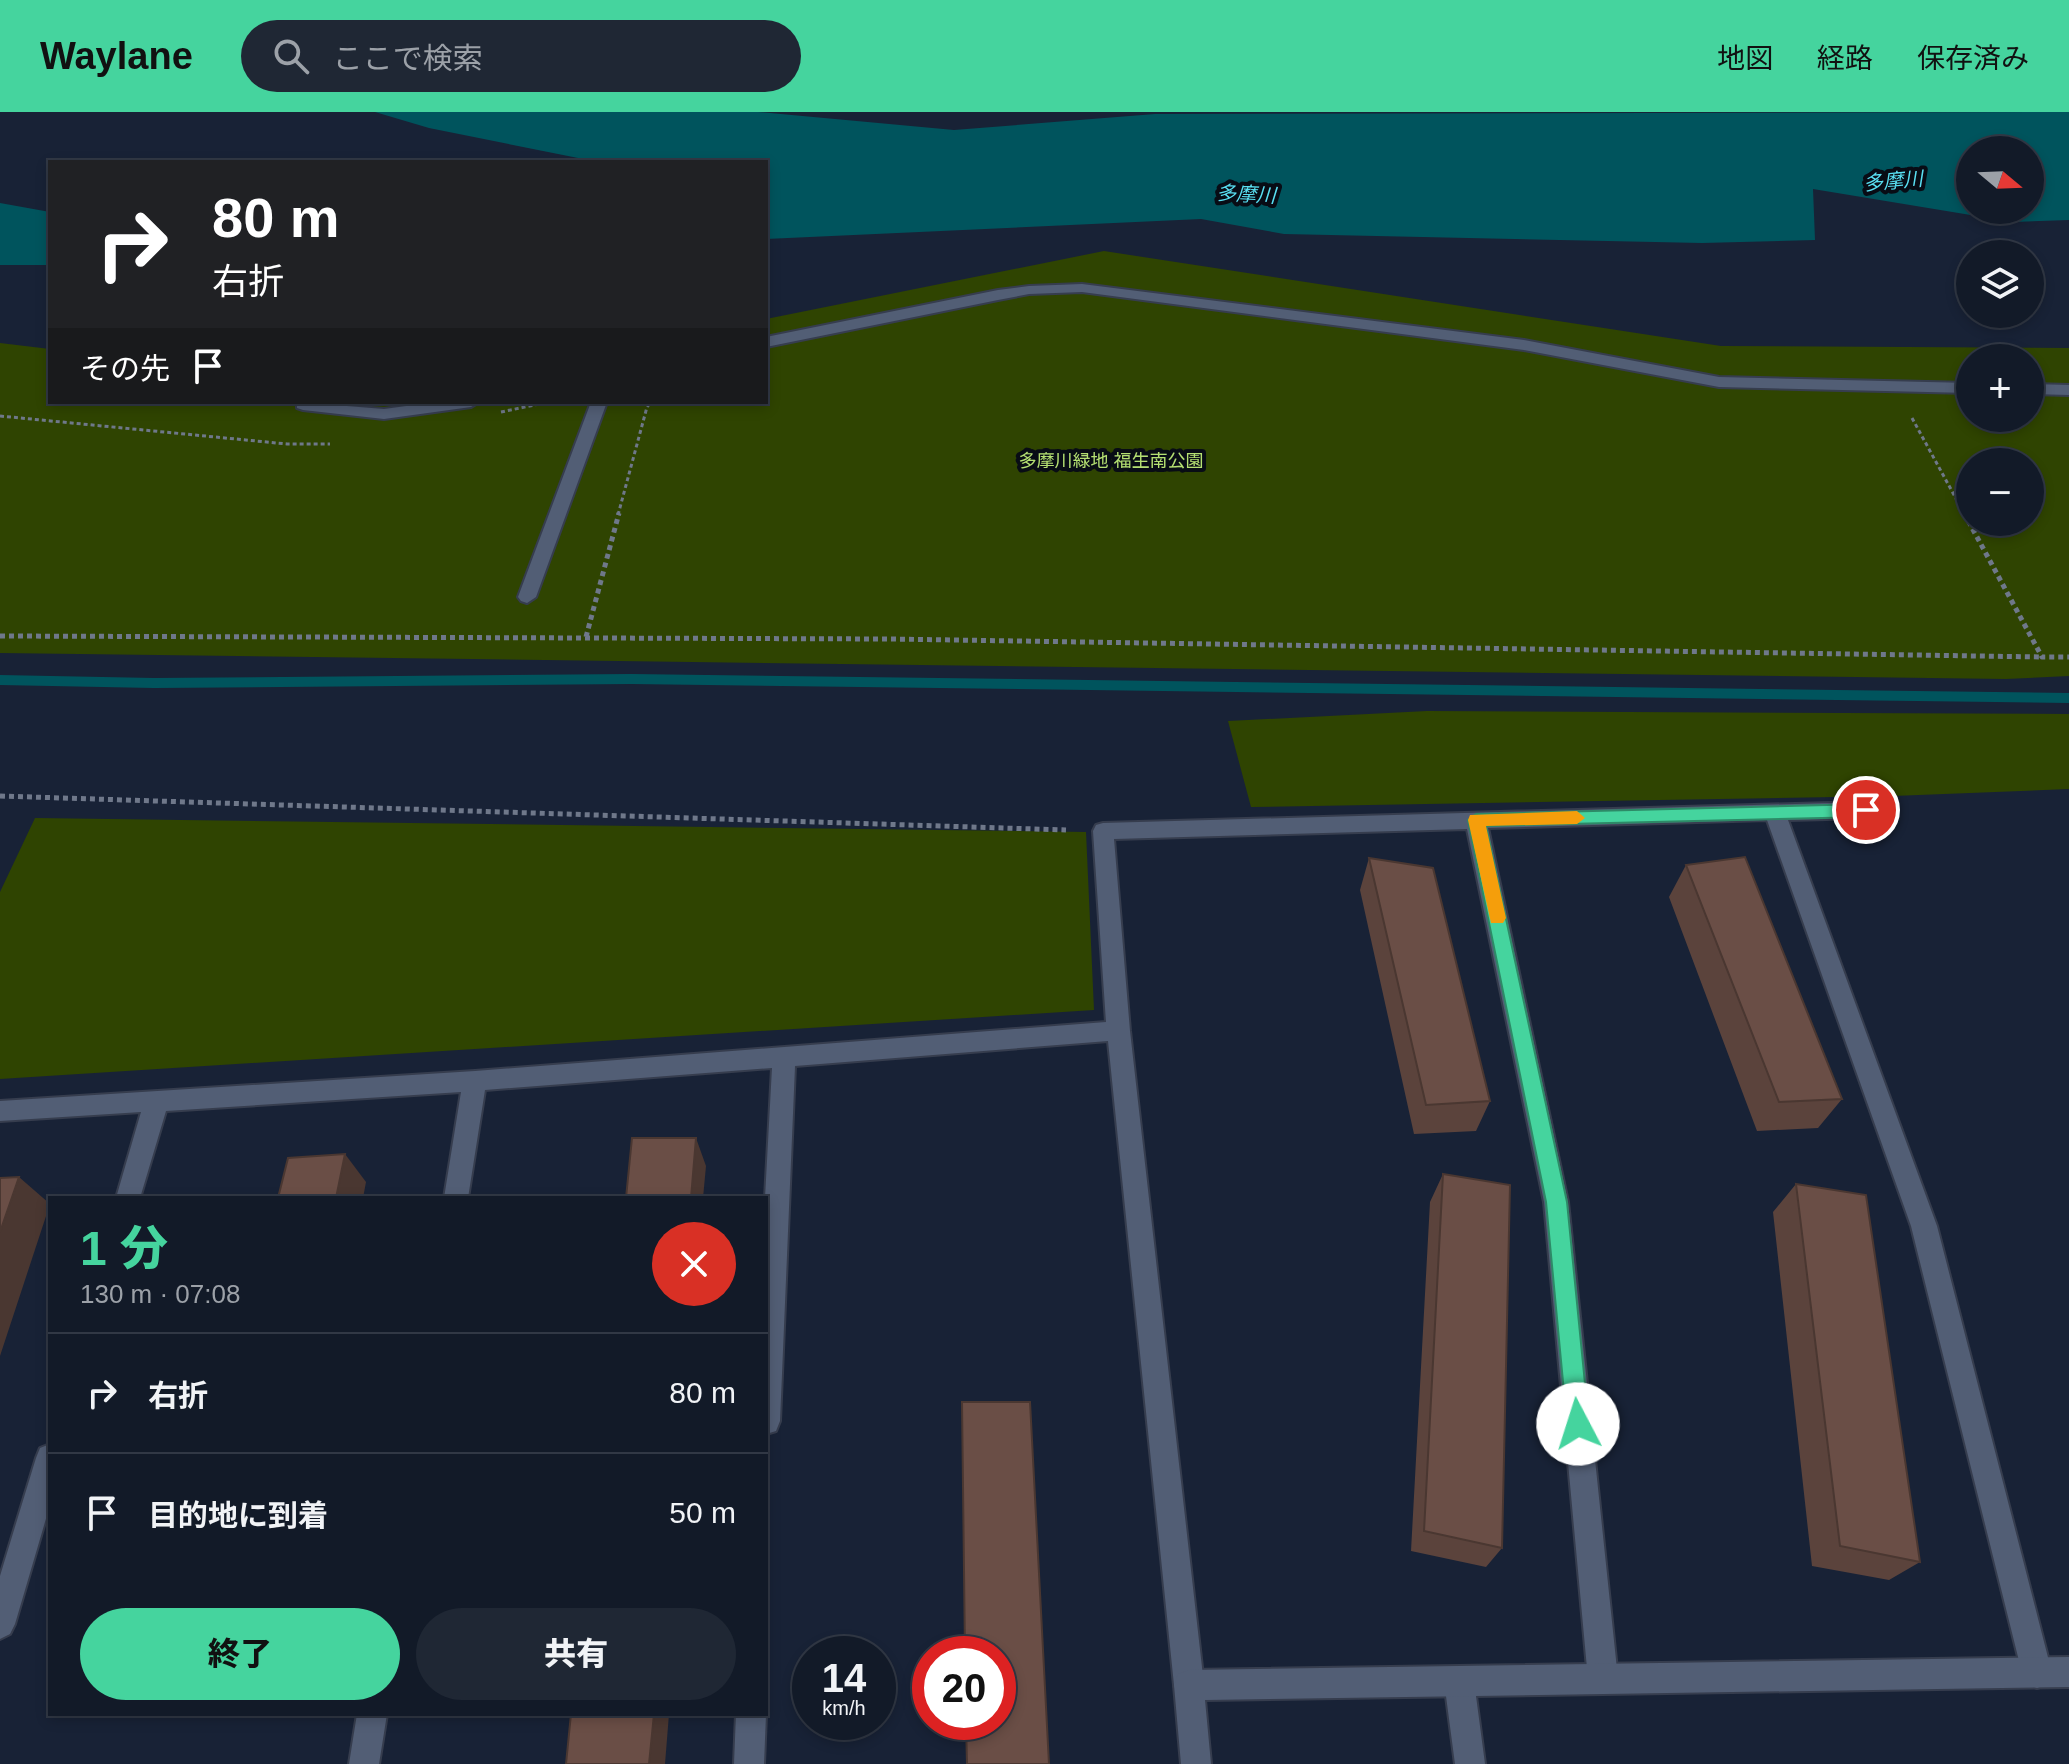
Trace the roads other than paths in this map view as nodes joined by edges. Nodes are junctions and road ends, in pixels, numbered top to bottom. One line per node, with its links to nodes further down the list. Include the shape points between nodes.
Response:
1 (768, 342): 2 (street, via 998,295 1082,288 1524,345 1719,382)
2 (1956, 388)
3 (2044, 389): 4 (street)
4 (2069, 390)
5 (456, 404): 7 (street, via 384,414)
6 (598, 404): 8 (street)
7 (303, 405)
8 (527, 597)
9 (1866, 810): 10 (street)
10 (1774, 811): 11 (street); 23 (street, via 1924,1226)
11 (1476, 820): 12 (street, via 1103,831); 24 (street, via 1556,1202)
12 (1118, 1031): 13 (street); 26 (street)
13 (784, 1056): 14 (street); 19 (street)
14 (475, 1081): 15 (street); 18 (street)
15 (156, 1103): 16 (street); 17 (street)
16 (0, 1111)
17 (129, 1196)
18 (456, 1196)
19 (768, 1380)
20 (48, 1465): 21 (street)
21 (0, 1624)
22 (2069, 1672): 23 (street)
23 (2037, 1673): 24 (street)
24 (1603, 1679): 25 (street)
25 (1459, 1681): 26 (street); 32 (street)
26 (1189, 1685): 31 (street)
27 (372, 1716): 29 (street)
28 (751, 1716): 30 (street)
29 (364, 1764)
30 (749, 1764)
31 (1196, 1764)
32 (1470, 1764)

